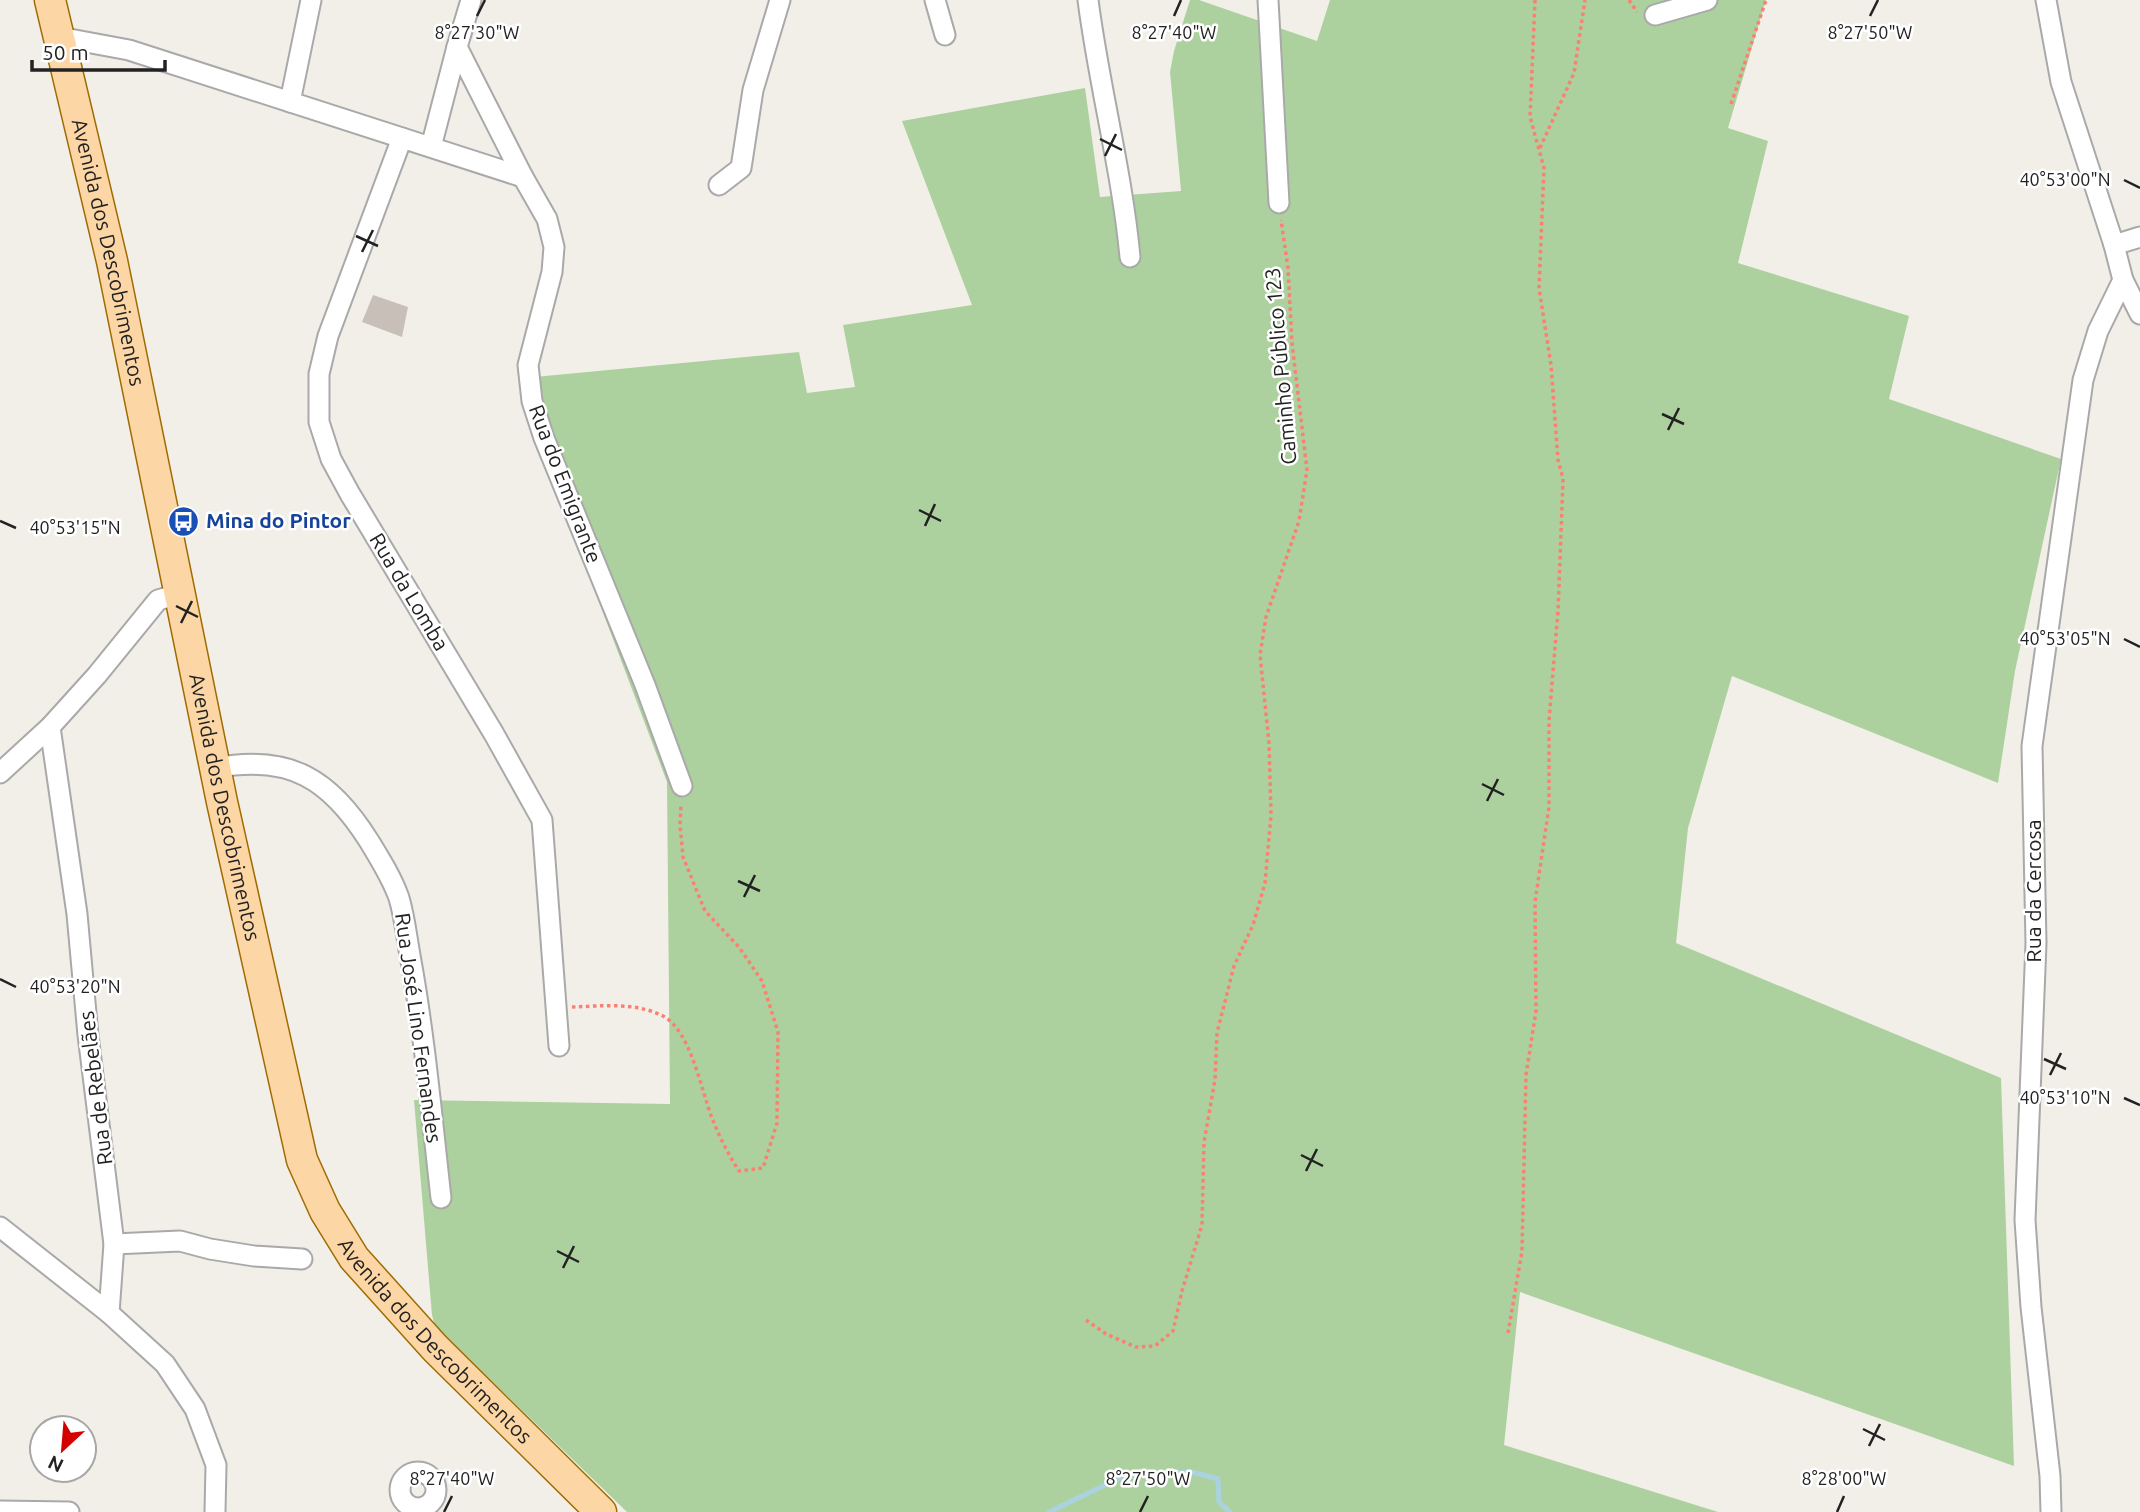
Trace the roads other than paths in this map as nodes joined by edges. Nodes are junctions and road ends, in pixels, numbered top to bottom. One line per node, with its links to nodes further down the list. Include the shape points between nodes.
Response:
1 (50, 0): 12 (main road, Avenida dos Descobrimentos)
2 (311, 0): 14 (street)
3 (471, 0): 13 (street)
4 (780, 0): 18 (street, via 753,90 741,168)
5 (935, 0): 11 (street)
6 (1088, 0): 22 (street)
7 (1268, 0): 19 (street)
8 (1707, 0): 10 (street)
9 (2046, 0): 21 (street, via 2061,82)
10 (1655, 15)
11 (945, 35)
12 (60, 37): 14 (street, via 128,50); 25 (main road, Avenida dos Descobrimentos, via 112,261)
13 (457, 47): 16 (street); 17 (street, Rua do Emigrante)
14 (290, 102): 15 (street)
15 (402, 138): 16 (street); 30 (street, Rua da Lomba, via 328,336 319,374 319,422 331,459 350,494 542,820)
16 (431, 147): 17 (street)
17 (523, 177): 29 (street, Rua do Emigrante, via 547,219 554,247 528,365 532,401)
18 (719, 185)
19 (1279, 203)
20 (2140, 237): 21 (street)
21 (2114, 245): 23 (street)
22 (1130, 257)
23 (2123, 280): 24 (street); 40 (street, Rua da Cercosa, via 2098,331 2082,380 2032,746 2036,943 2025,1220)
24 (2140, 314)
25 (179, 594): 26 (street, via 158,600); 27 (main road, Avenida dos Descobrimentos)
26 (50, 727): 28 (street); 33 (street, Rua de Rebelães, via 77,914)
27 (215, 768): 31 (street, Rua José Lino Fernandes, via 242,762 290,768 324,786 353,815 384,866 399,898 419,1007); 39 (main road, Avenida dos Descobrimentos, via 302,1160 325,1211 354,1258 435,1348)
28 (0, 773)
29 (682, 786)
30 (559, 1046)
31 (441, 1198)
32 (0, 1227): 35 (street)
33 (114, 1244): 34 (street, via 180,1241 254,1256); 35 (street, Rua de Rebelães)
34 (302, 1259)
35 (109, 1313): 38 (street, via 165,1364 195,1409 216,1465)
36 (0, 1511): 37 (street)
37 (69, 1512)
38 (215, 1512)
39 (601, 1512)
40 (2051, 1512)

